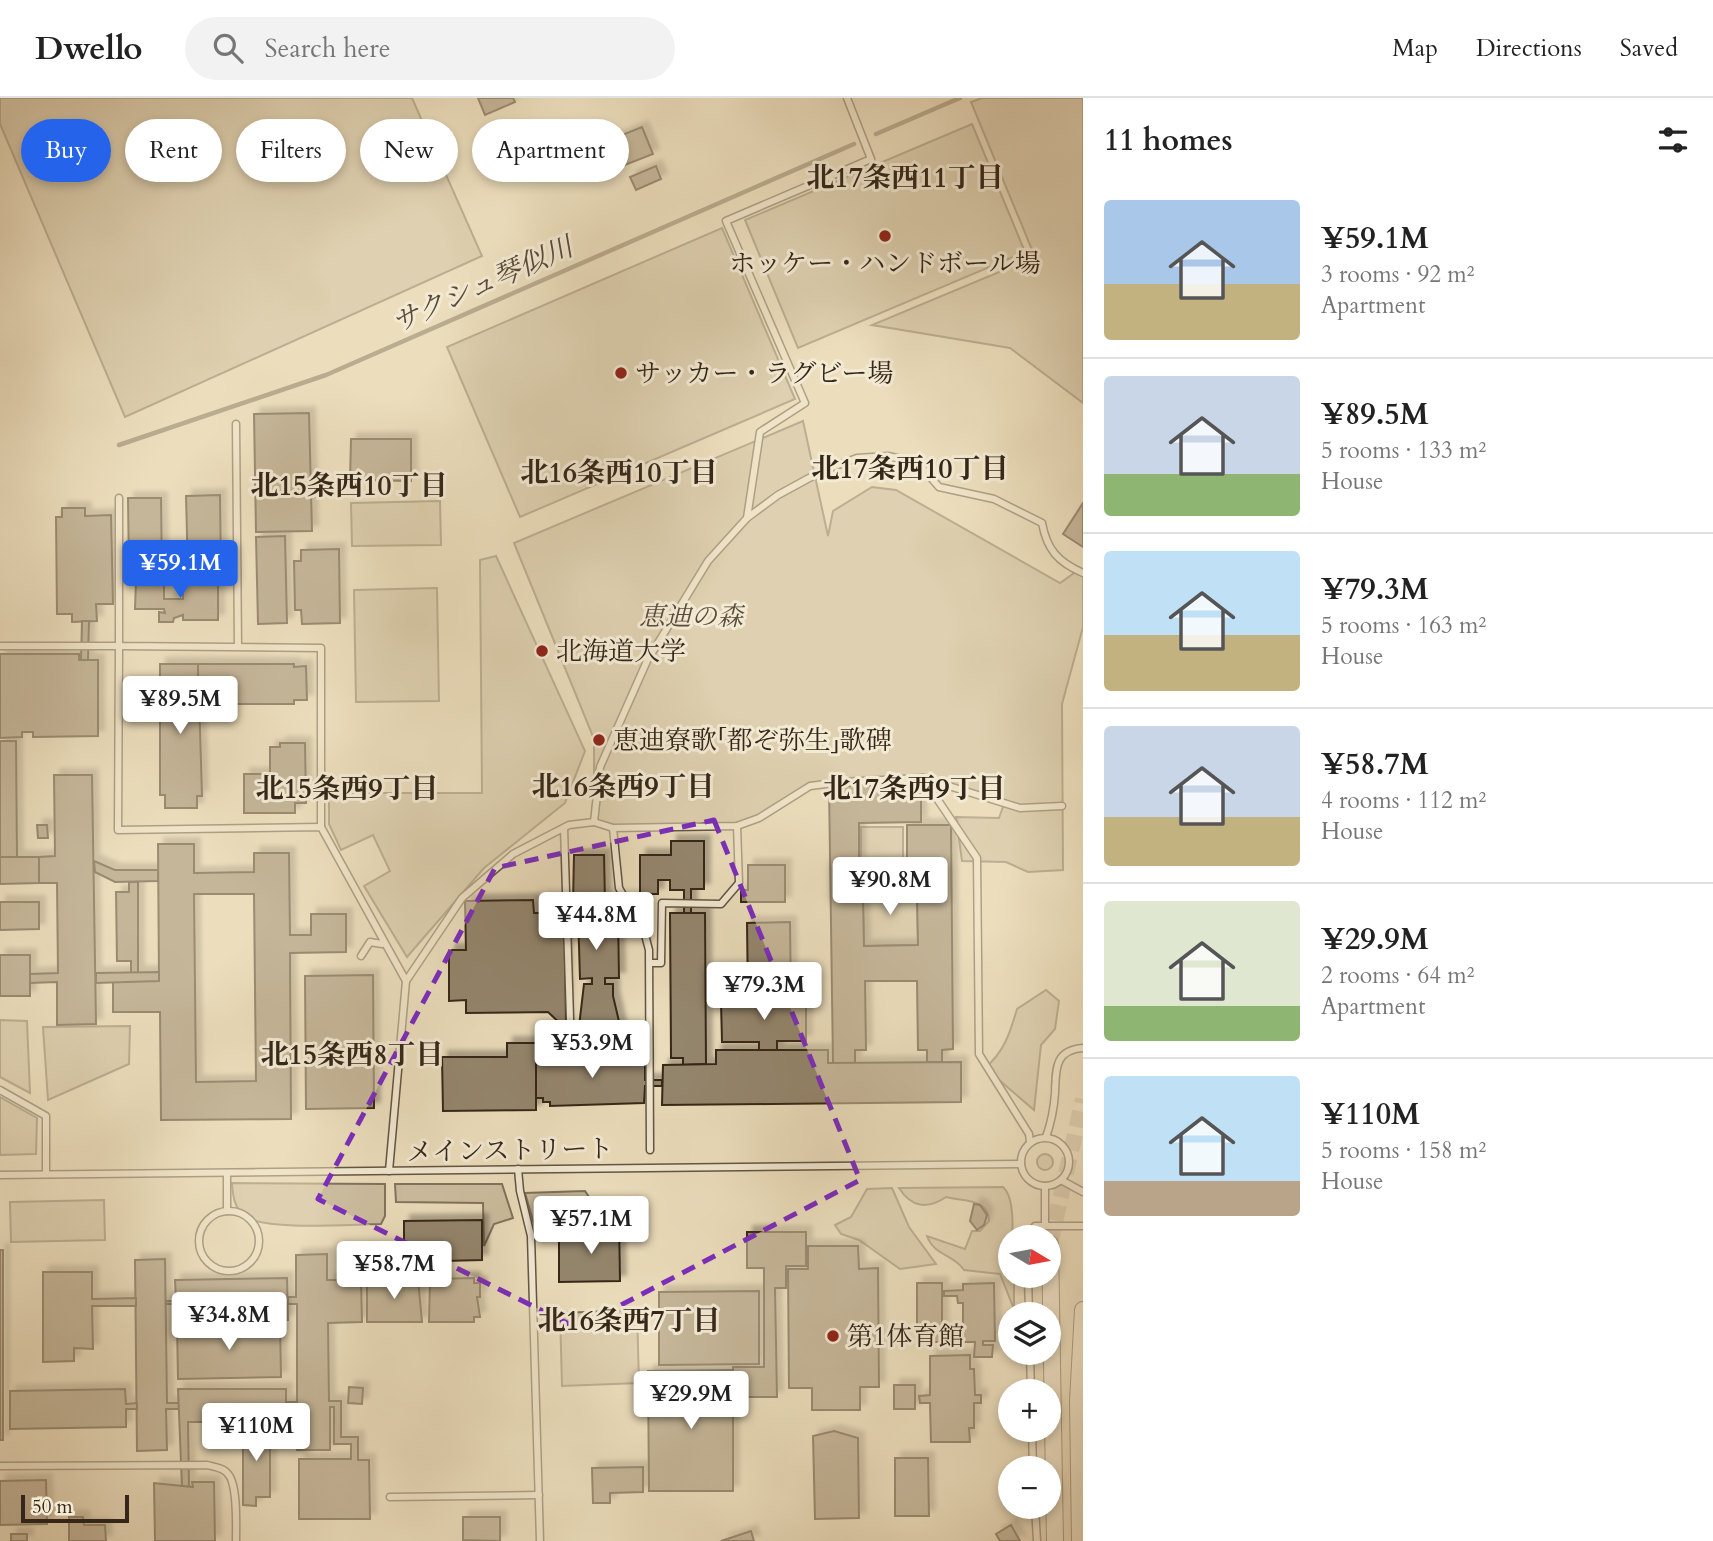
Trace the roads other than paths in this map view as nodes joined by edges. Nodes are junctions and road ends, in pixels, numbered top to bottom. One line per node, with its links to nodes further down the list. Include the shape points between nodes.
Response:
1 (847, 98): 4 (lane, via 871,159 726,220 805,403 760,432)
2 (236, 424): 8 (lane)
3 (119, 498): 7 (lane)
4 (747, 518): 5 (lane, via 822,471 857,458 888,456 918,463 939,487 994,499 1042,523 1046,543 1057,558); 11 (lane, via 708,561 648,661 600,767)
5 (1083, 573)
6 (0, 646): 7 (lane)
7 (119, 646): 8 (lane); 13 (lane, via 118,830)
8 (239, 646): 13 (lane, via 321,648)
9 (923, 778): 10 (lane, via 1020,808); 12 (lane, via 810,786 759,818); 24 (lane, via 977,858 979,1055)
10 (1062, 806)
11 (594, 822): 14 (lane); 15 (lane)
12 (737, 826): 15 (lane); 18 (lane, via 739,883 721,904 662,903 661,963)
13 (321, 827): 16 (lane)
14 (564, 828): 19 (lane, via 513,854 462,898); 21 (lane)
15 (613, 828): 18 (lane, via 618,888 644,931)
16 (384, 944): 17 (lane, via 370,942); 19 (lane)
17 (361, 956)
18 (650, 963): 25 (lane)
19 (406, 981): 28 (lane)
20 (1083, 1048): 23 (lane, via 1063,1054 1054,1068 1055,1094)
21 (571, 1050)
22 (0, 1090): 30 (lane, via 46,1116)
23 (1046, 1138): 24 (lane); 32 (lane, via 1066,1149 1069,1166)
24 (1030, 1142): 26 (lane)
25 (650, 1150)
26 (1021, 1164): 27 (lane, メインストリート); 33 (lane, via 1030,1181)
27 (518, 1169): 28 (lane, メインストリート); 42 (lane, via 531,1236)
28 (389, 1171): 29 (lane, メインストリート)
29 (228, 1173): 30 (lane, メインストリート); 35 (lane)
30 (46, 1174): 31 (lane, メインストリート)
31 (0, 1175)
32 (1062, 1180): 33 (lane); 34 (lane)
33 (1045, 1186): 36 (lane)
34 (1083, 1192)
35 (227, 1211): 35 (lane, via 243,1215 258,1235 253,1259 232,1271 208,1263 199,1239 211,1217)
36 (1045, 1224): 37 (lane); 38 (lane)
37 (1040, 1225)
38 (1083, 1226)
39 (1051, 1288): 48 (street)
40 (1083, 1310): 49 (street, via 1078,1401)
41 (0, 1466): 45 (lane, via 219,1468 229,1474 234,1487)
42 (539, 1495): 43 (lane); 46 (lane)
43 (390, 1497)
44 (1036, 1519): 47 (lane)
45 (236, 1541)
46 (540, 1541)
47 (1037, 1541)
48 (1055, 1541)
49 (1080, 1541)

